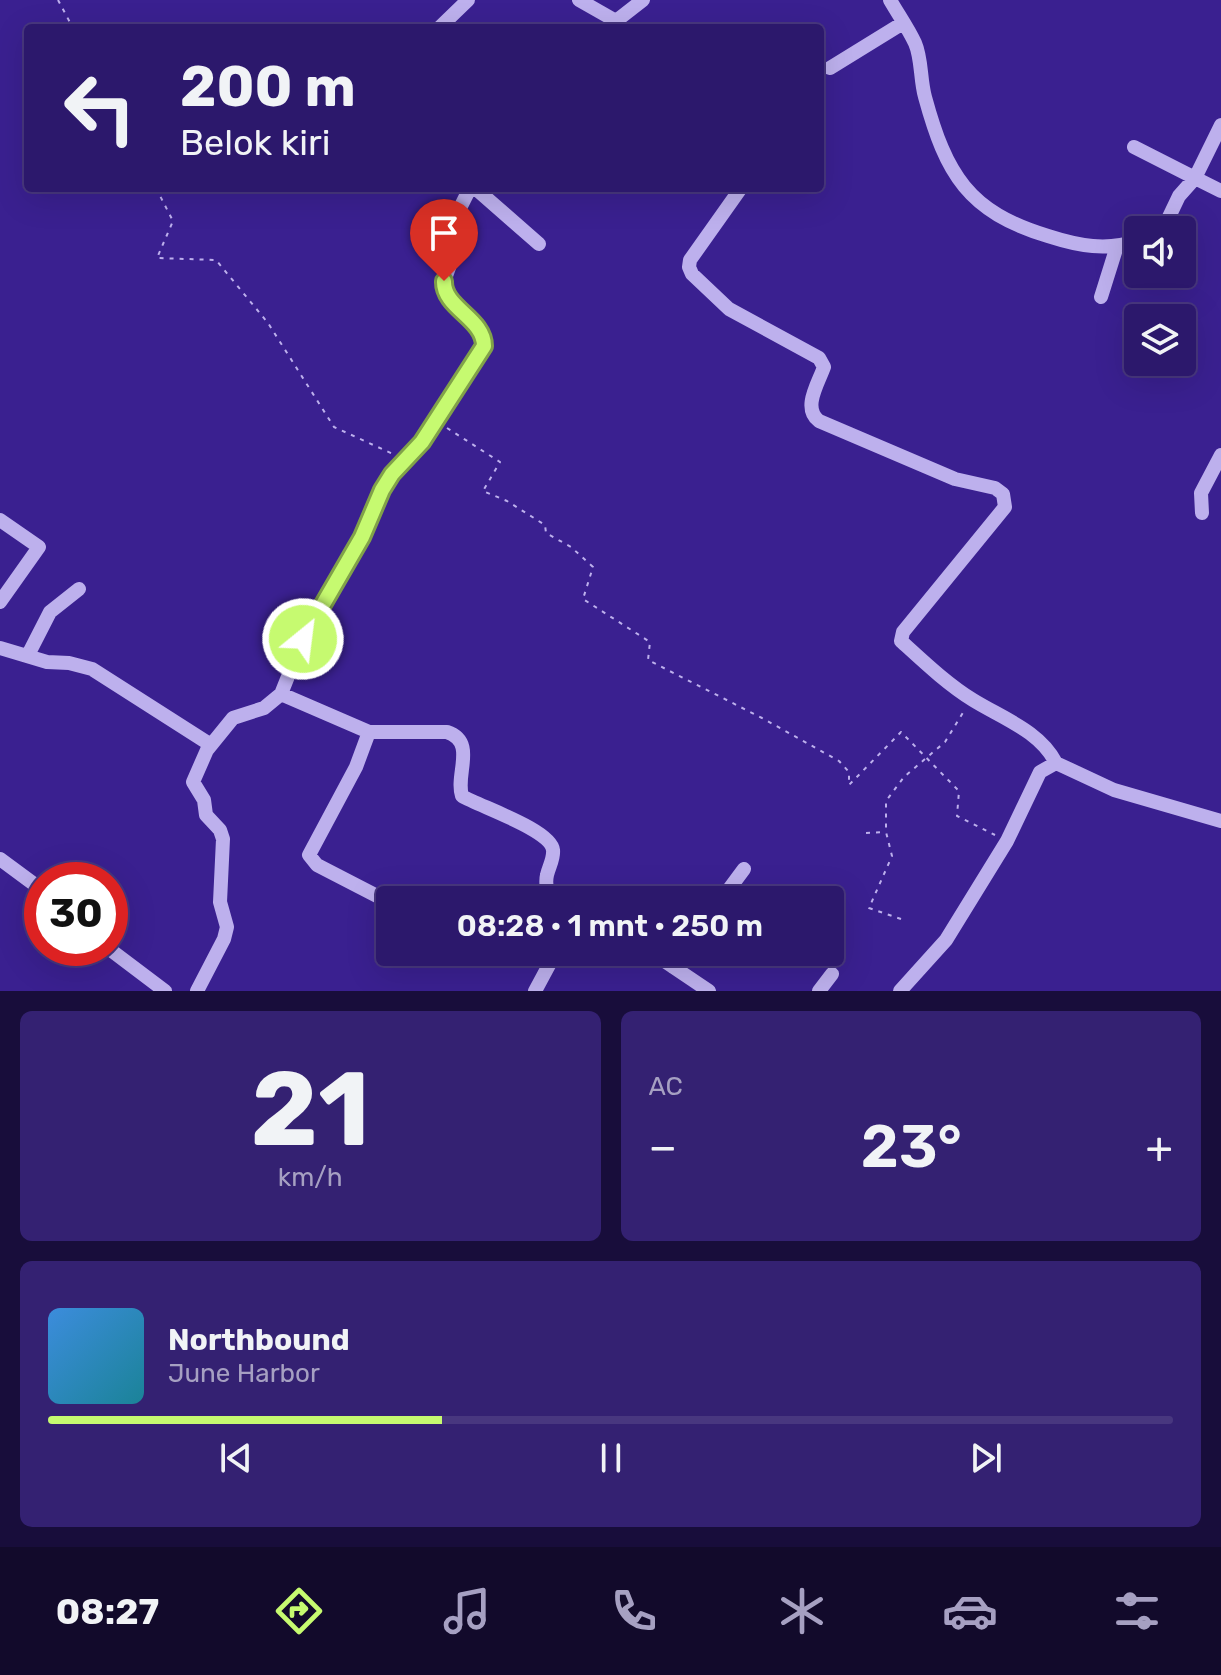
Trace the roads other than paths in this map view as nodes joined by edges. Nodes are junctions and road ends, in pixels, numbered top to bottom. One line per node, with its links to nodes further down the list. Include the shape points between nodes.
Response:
1 (468, 0): 6 (street)
2 (579, 0): 7 (street)
3 (643, 0): 7 (street)
4 (890, 0): 5 (street)
5 (903, 23): 8 (street); 19 (street, via 917,51 948,160 966,190 992,212 1032,231 1083,246)
6 (443, 24)
7 (614, 24)
8 (830, 68)
9 (1221, 125): 11 (street)
10 (1134, 147): 11 (street)
11 (1195, 178): 12 (street); 16 (street)
12 (1221, 191)
13 (470, 192): 28 (street, via 452,224 455,251 443,284 481,332 484,346 382,490 362,537 312,621)
14 (477, 192): 17 (street)
15 (738, 192): 31 (street, via 689,267 729,309 819,358 824,367 810,406 812,416 955,479 995,488 1006,500 901,641 971,699 1027,732)
16 (1169, 216)
17 (539, 244)
18 (1124, 244): 19 (street)
19 (1117, 246): 20 (street)
20 (1101, 297)
21 (1221, 455): 22 (street, via 1201,493)
22 (1202, 513)
23 (0, 520): 25 (street, via 39,547)
24 (79, 589): 27 (street, via 50,612)
25 (0, 602)
26 (0, 648): 27 (street)
27 (28, 655): 30 (street, via 92,669)
28 (281, 694): 29 (street); 30 (street, via 264,708 233,718)
29 (369, 732): 36 (street, via 447,732 458,737 464,747 462,796 548,839 554,848); 38 (street, via 309,855 317,865)
30 (211, 745): 44 (street, via 193,782 223,839 220,902 227,923)
31 (1056, 763): 32 (street, via 1114,790); 48 (street, via 1040,772 1007,841 946,940)
32 (1221, 821)
33 (0, 859): 35 (street)
34 (744, 869): 37 (street)
35 (24, 877)
36 (547, 886)
37 (731, 886)
38 (376, 895)
39 (128, 963): 43 (street)
40 (548, 966): 45 (street)
41 (673, 967): 46 (street)
42 (832, 974): 47 (street)
43 (165, 991)
44 (197, 991)
45 (535, 991)
46 (709, 991)
47 (819, 991)
48 (900, 991)

